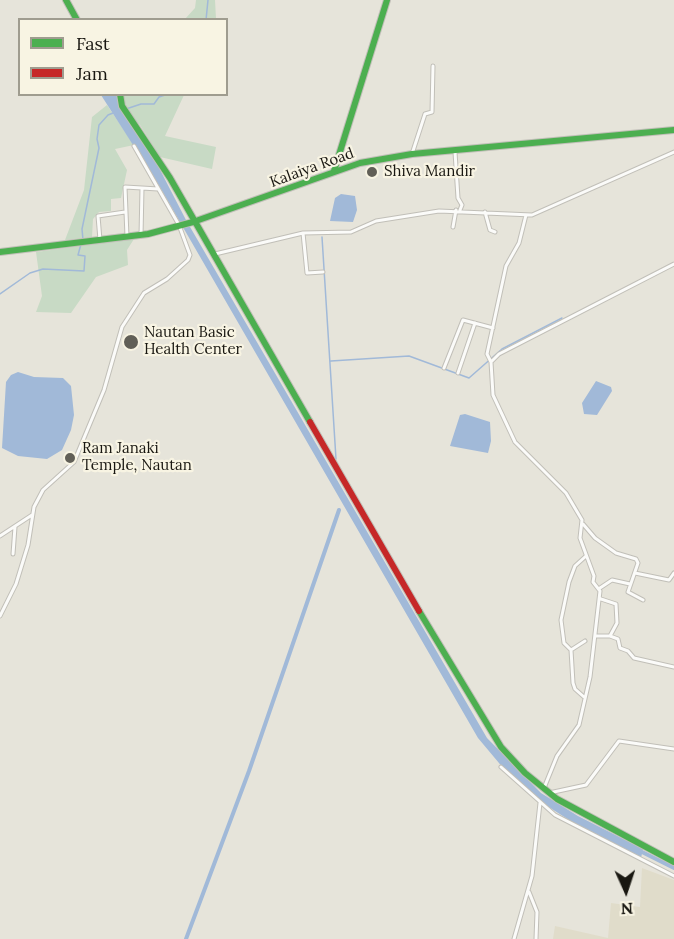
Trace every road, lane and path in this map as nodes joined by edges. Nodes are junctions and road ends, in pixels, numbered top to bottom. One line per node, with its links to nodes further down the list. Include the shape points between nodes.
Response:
1 (66, 0): 3 (main road)
2 (387, 0): 11 (main road)
3 (77, 18)
4 (433, 66): 10 (street, via 432,112 425,114)
5 (120, 96): 18 (main road, via 122,106 137,125)
6 (674, 130): 8 (main road, Kalaiya Road)
7 (134, 147): 13 (street)
8 (455, 152): 10 (main road, Kalaiya Road); 14 (street, via 458,198 462,205)
9 (674, 152): 17 (street, via 547,210)
10 (412, 154): 11 (main road, Kalaiya Road)
11 (334, 171): 18 (main road, Kalaiya Road)
12 (142, 188): 13 (street); 15 (street, via 126,187); 23 (street)
13 (158, 189): 19 (street)
14 (458, 210): 16 (street); 20 (street); 22 (street, via 376,221 351,232)
15 (125, 212): 24 (street); 25 (street, via 98,216)
16 (484, 212): 17 (street); 21 (street, via 490,230)
17 (526, 215): 31 (street, via 519,243 506,266)
18 (191, 222): 19 (main road, Kalaiya Road); 27 (main road)
19 (179, 225): 23 (main road, Kalaiya Road); 35 (street, via 190,255 188,260 134,305 116,342 105,390 74,462 43,490)
20 (453, 227)
21 (495, 232)
22 (303, 233): 27 (street); 29 (street, via 307,273)
23 (141, 236): 24 (main road, Kalaiya Road)
24 (127, 237): 25 (main road, Kalaiya Road)
25 (100, 240): 26 (main road, Kalaiya Road)
26 (0, 252)
27 (213, 255): 56 (main road, via 481,719 501,747)
28 (674, 264): 32 (street)
29 (323, 272)
30 (475, 322): 31 (street); 33 (street, via 463,320); 34 (street)
31 (493, 328): 32 (street)
32 (489, 361): 36 (street, via 493,395 515,442 566,493)
33 (444, 368)
34 (458, 373)
35 (32, 515): 37 (street); 47 (street, via 16,584)
36 (583, 524): 40 (street, via 580,538); 41 (street, via 616,553 636,559)
37 (15, 527): 38 (street); 39 (street)
38 (0, 536)
39 (13, 554)
40 (586, 556): 44 (street, via 593,582); 51 (street, via 575,566 564,600 561,628 564,643)
41 (635, 573): 42 (street, via 669,580); 43 (street)
42 (674, 573)
43 (630, 584): 44 (street, via 612,579); 46 (street, via 628,592)
44 (600, 588): 45 (street)
45 (601, 599): 48 (street); 49 (street, via 616,604 616,623)
46 (643, 600)
47 (0, 616)
48 (595, 636): 49 (street); 53 (street)
49 (610, 636): 52 (street, via 618,639 620,648 634,658)
50 (585, 641): 51 (street)
51 (571, 650): 53 (street, via 573,683)
52 (674, 667)
53 (584, 696): 56 (street, via 579,725 557,756)
54 (674, 749): 56 (street, via 619,741 586,784)
55 (501, 767): 57 (street)
56 (547, 790): 58 (main road, via 590,819)
57 (540, 803): 59 (street, via 572,825); 60 (street)
58 (674, 862)
59 (674, 876)
60 (529, 891): 61 (street); 62 (street, via 537,912)
61 (514, 939)
62 (536, 939)

